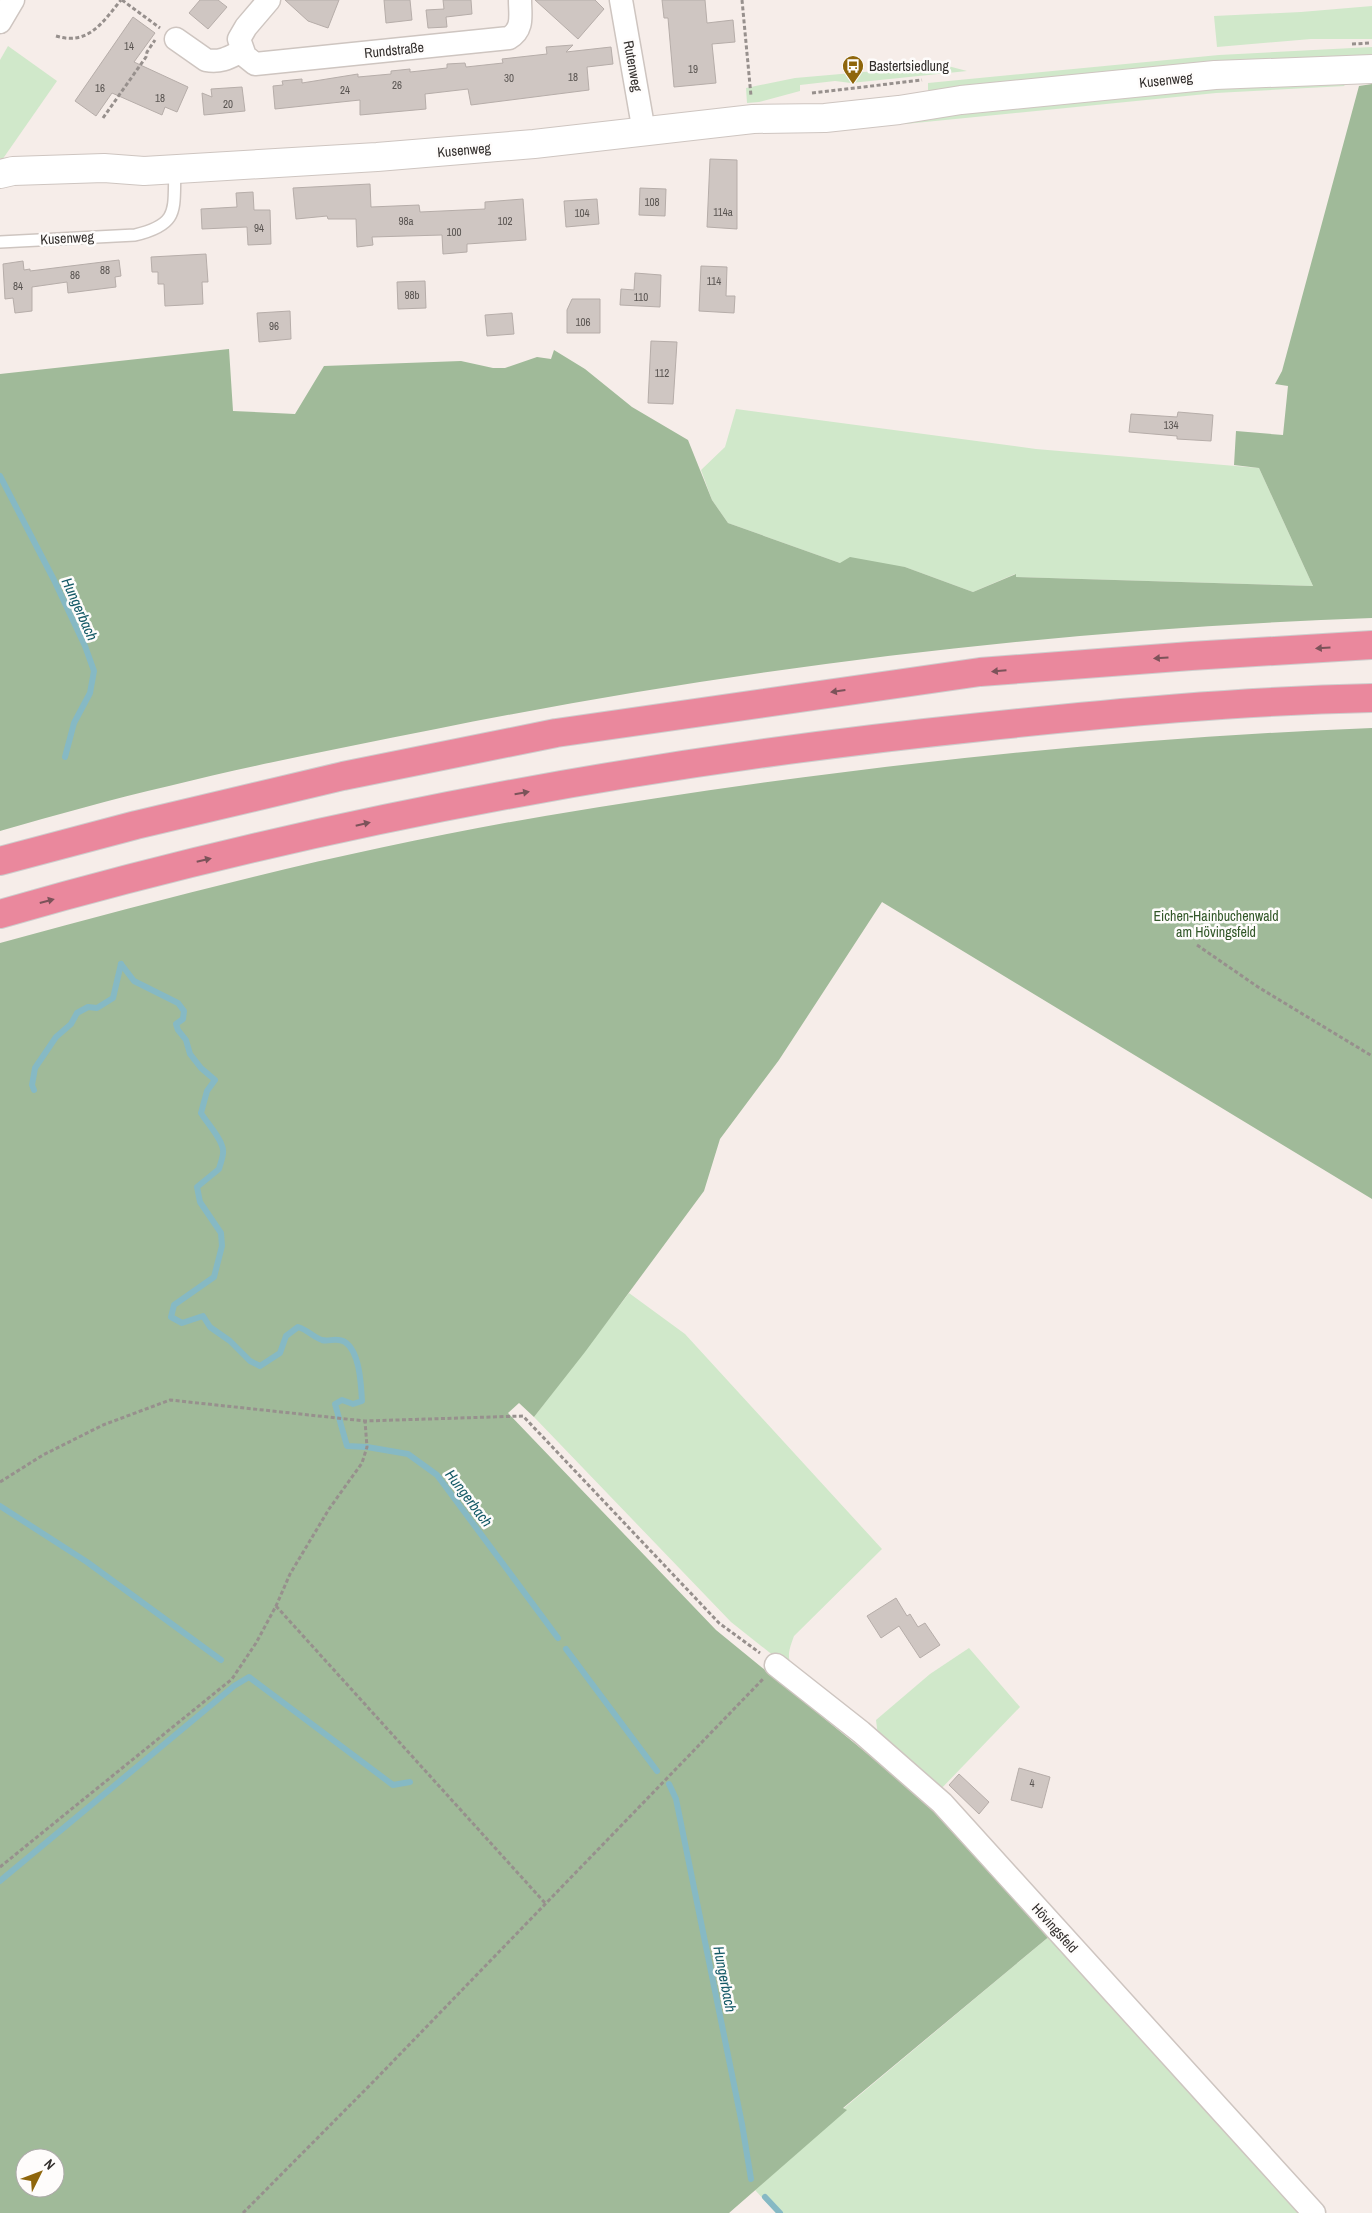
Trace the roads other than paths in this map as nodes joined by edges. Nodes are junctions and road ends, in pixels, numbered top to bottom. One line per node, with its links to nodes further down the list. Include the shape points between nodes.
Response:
1 (13, 0): 5 (street)
2 (269, 0): 7 (street, via 242,33 239,39)
3 (520, 0): 7 (street, Rundstraße, via 520,26 517,33 509,38 260,65)
4 (622, 0): 9 (street, Rutenweg)
5 (0, 22)
6 (169, 34): 7 (street, via 206,60 224,60)
7 (242, 51)
8 (1372, 69): 9 (street, Kusenweg, via 1215,75 961,100 825,118 753,119)
9 (644, 132): 10 (street, Kusenweg, via 377,157)
10 (175, 169): 11 (street, Kusenweg); 14 (lane, Kusenweg, via 173,212 169,220 150,231)
11 (144, 171): 12 (street, Kusenweg, via 104,168); 13 (street, Kusenweg, via 91,184)
12 (0, 174)
13 (0, 188)
14 (0, 242)
15 (1372, 645): 17 (highway, one-way to 17, via 980,672 565,732 335,777)
16 (1372, 698): 18 (highway, one-way to 16, via 177,867 389,818 652,769 868,738 1129,711)
17 (0, 860)
18 (0, 914)
19 (776, 1666): 20 (street, Hövingsfeld, via 861,1732 942,1803)
20 (1314, 2213)

